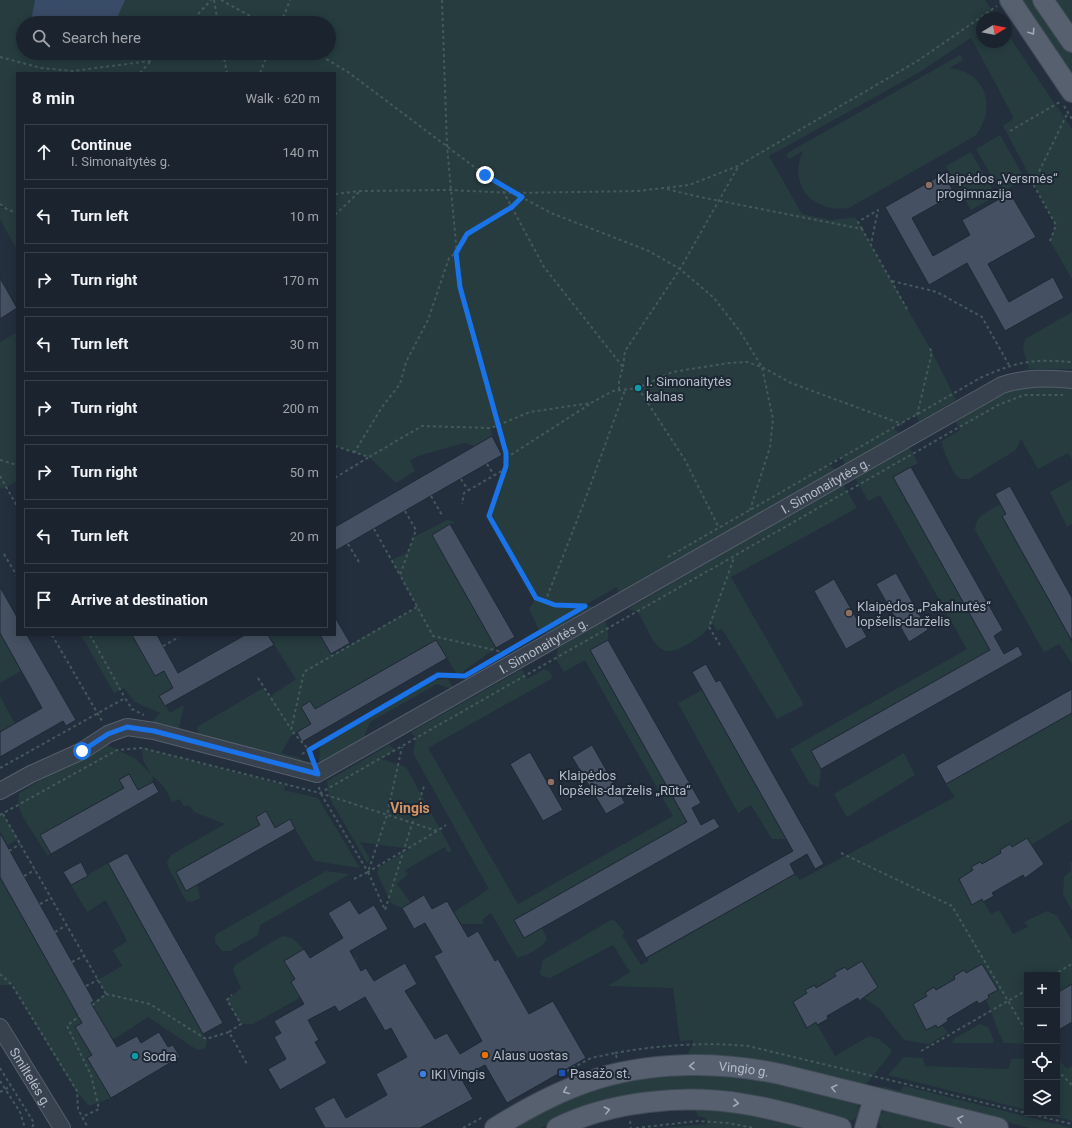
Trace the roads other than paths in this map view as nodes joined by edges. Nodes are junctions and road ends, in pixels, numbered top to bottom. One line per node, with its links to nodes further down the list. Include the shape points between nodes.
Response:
1 (1043, 0): 3 (main road)
2 (1005, 2): 4 (main road, one-way to 4)
3 (1072, 42)
4 (1066, 97)
5 (1072, 380): 6 (street, I. Simonaitytės g., via 1022,379 1002,385 318,774 154,731 127,727 108,734 82,751)
6 (0, 791)
7 (0, 1027): 9 (street, Smiltelės g.)
8 (874, 1098): 10 (main road, Vingio g., one-way to 10, via 748,1068 649,1068 587,1082 554,1096); 13 (main road); 14 (main road, Vingio g., one-way to 8)
9 (62, 1128)
10 (495, 1128)
11 (557, 1128): 12 (main road, one-way to 12, via 596,1113 654,1101 743,1104)
12 (841, 1128)
13 (865, 1128)
14 (998, 1128)

